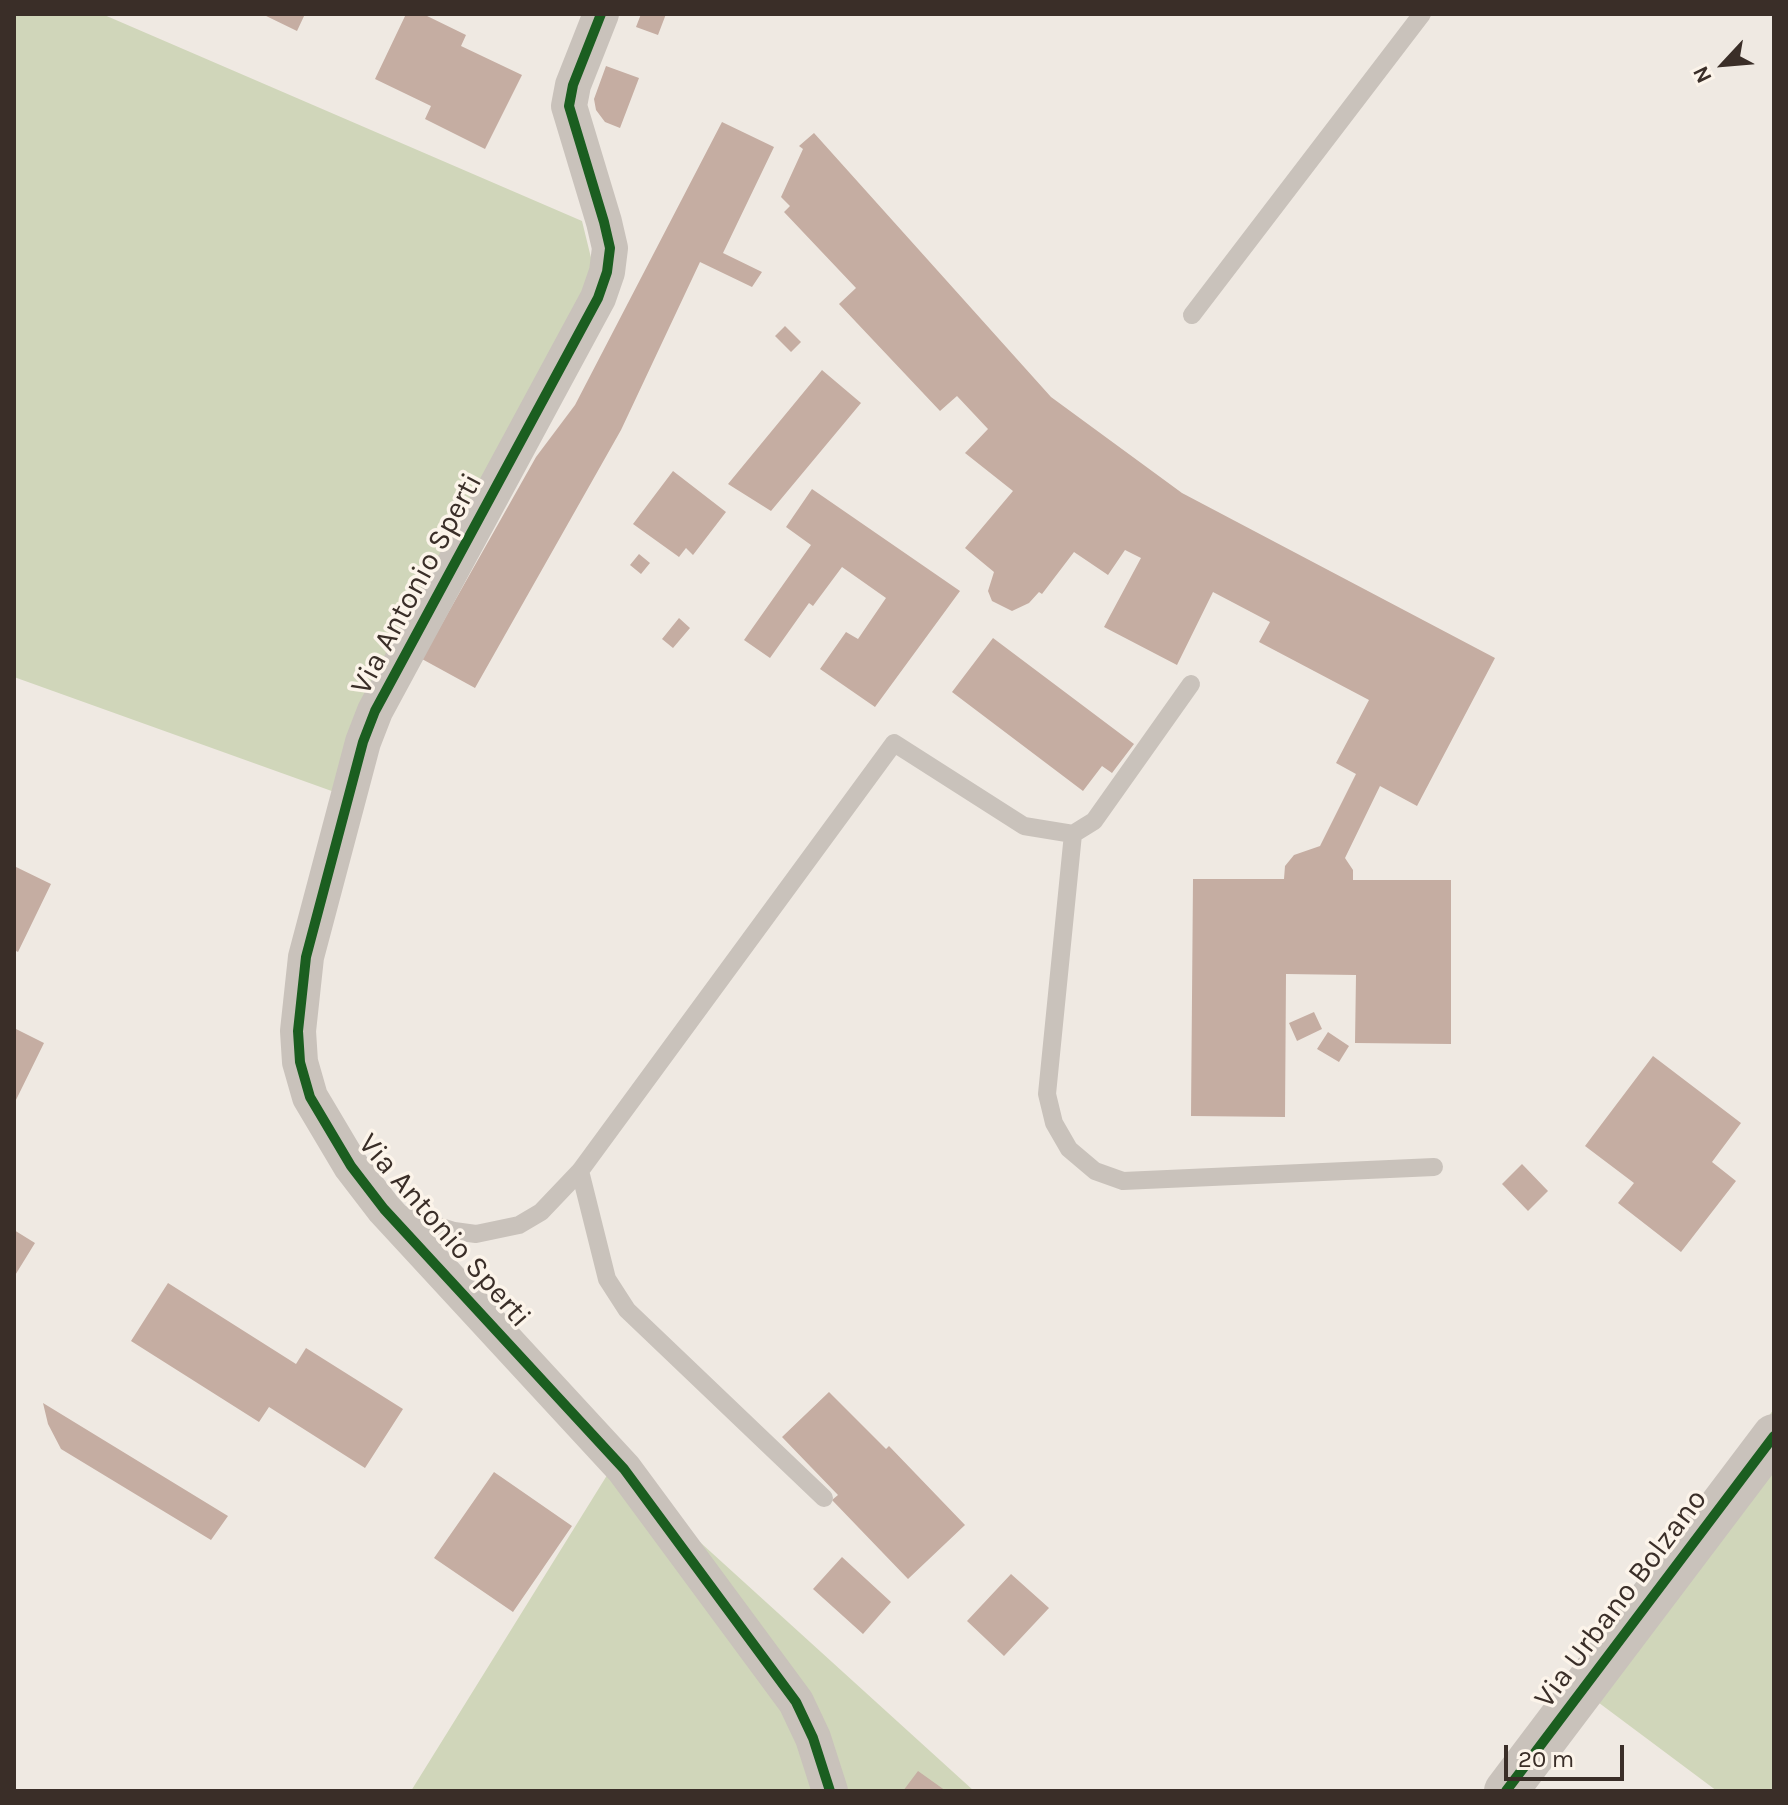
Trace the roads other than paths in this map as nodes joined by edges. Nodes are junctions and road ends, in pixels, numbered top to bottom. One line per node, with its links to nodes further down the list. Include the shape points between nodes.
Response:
1 (601, 14): 8 (street, Via Antonio Sperti, via 569,106 610,248 607,272 598,298 375,711 306,957 298,1031 310,1097 326,1129)
2 (1422, 14): 3 (lane)
3 (1192, 315)
4 (1191, 684): 5 (lane, via 1094,821)
5 (1073, 834): 6 (lane, via 1047,1094 1054,1123 1069,1149 1095,1171 1123,1181); 7 (lane, via 1024,826 894,743)
6 (1434, 1167)
7 (580, 1171): 8 (lane, via 541,1212 497,1231 454,1231); 10 (lane, via 607,1279 627,1310)
8 (384, 1209): 11 (street, Via Antonio Sperti, via 624,1469 796,1702)
9 (1774, 1436): 12 (street, Via Urbano Bolzano)
10 (824, 1498)
11 (830, 1791)
12 (1506, 1791)

